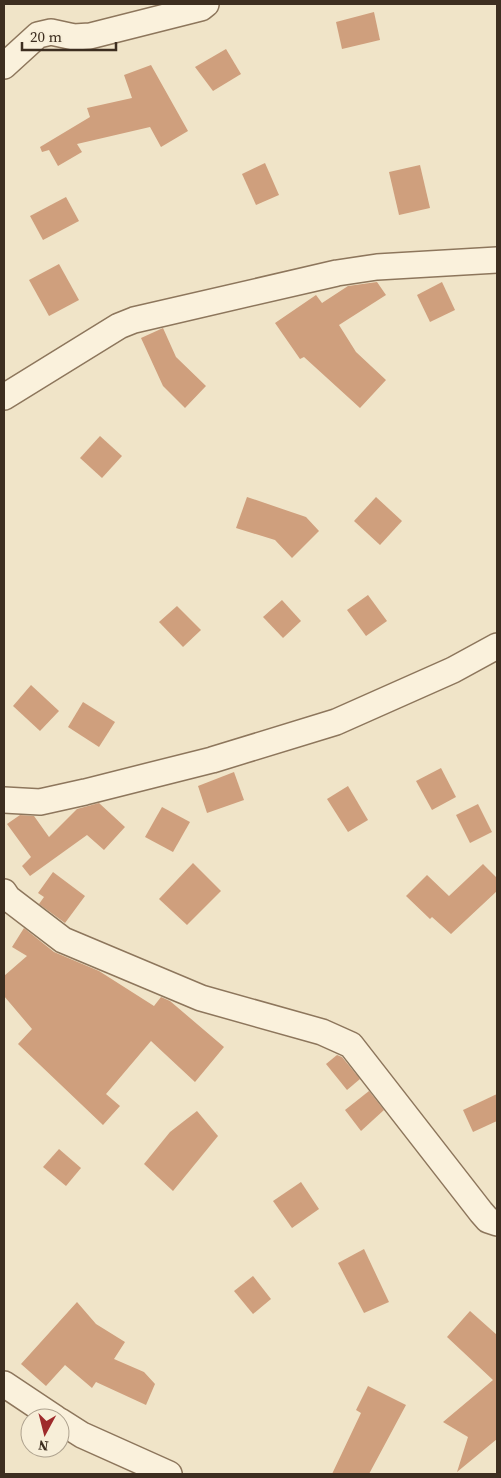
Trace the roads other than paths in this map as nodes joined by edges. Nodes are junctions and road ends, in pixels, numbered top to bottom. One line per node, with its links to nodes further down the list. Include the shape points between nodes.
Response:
1 (206, 4): 2 (street, via 201,8 90,36 74,37 51,32 38,35)
2 (4, 66)
3 (497, 260): 4 (street, via 376,267 337,273 134,320)
4 (4, 397)
5 (497, 646): 6 (street, via 453,670 336,722 212,760 86,792 40,802)
6 (4, 800)
7 (5, 899): 8 (street, via 63,940 202,998 322,1032 351,1045 481,1212 488,1220)
8 (497, 1223)
9 (4, 1384): 10 (street)
10 (40, 1408)
11 (70, 1427): 12 (street)
12 (169, 1474)

